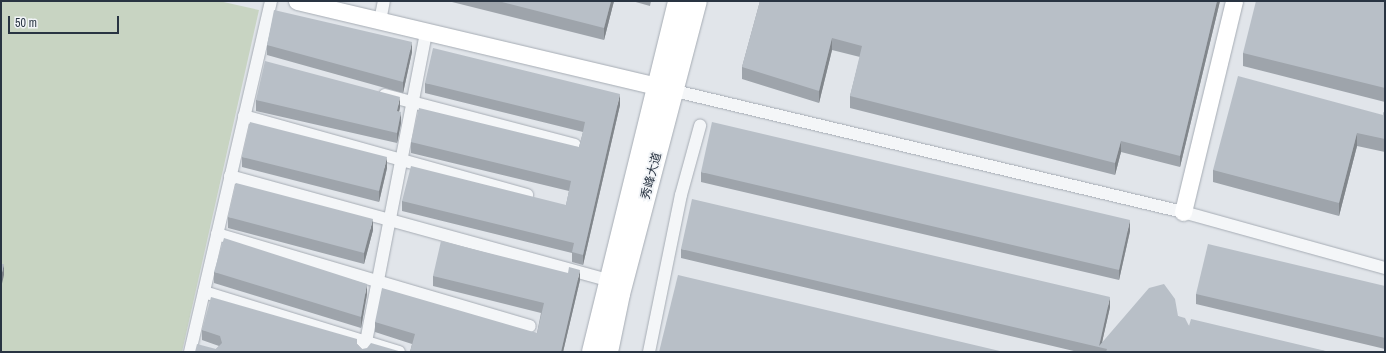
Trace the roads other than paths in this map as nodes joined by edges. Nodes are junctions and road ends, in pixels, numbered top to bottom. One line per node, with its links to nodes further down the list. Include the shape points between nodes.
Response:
1 (271, 1): 9 (street)
2 (297, 1): 7 (street)
3 (384, 1): 7 (street)
4 (678, 1): 11 (main road, 秀峰大道)
5 (697, 1): 11 (main road, 秀峰大道)
6 (1234, 1): 20 (street)
7 (380, 21): 8 (street)
8 (426, 32): 11 (street); 13 (street)
9 (256, 62): 10 (street); 14 (street)
10 (271, 65)
11 (666, 88): 20 (street); 24 (main road, 秀峰大道); 33 (main road, 秀峰大道)
12 (375, 93): 13 (street)
13 (412, 102): 16 (street); 17 (street)
14 (244, 116): 17 (street); 18 (street)
15 (700, 126): 34 (street, via 681,195)
16 (575, 145)
17 (401, 160): 19 (street); 21 (street)
18 (230, 176): 21 (street); 22 (street)
19 (538, 198)
20 (1183, 212): 23 (street)
21 (389, 220): 24 (street); 25 (street)
22 (217, 234): 25 (street); 26 (street)
23 (1385, 268)
24 (608, 280): 32 (main road, 秀峰大道)
25 (378, 282): 27 (street); 28 (street)
26 (204, 292): 28 (street); 29 (street)
27 (530, 326)
28 (365, 347): 31 (street)
29 (191, 349): 30 (street)
30 (207, 350)
31 (399, 352)
32 (592, 352)
33 (608, 352)
34 (649, 352)

